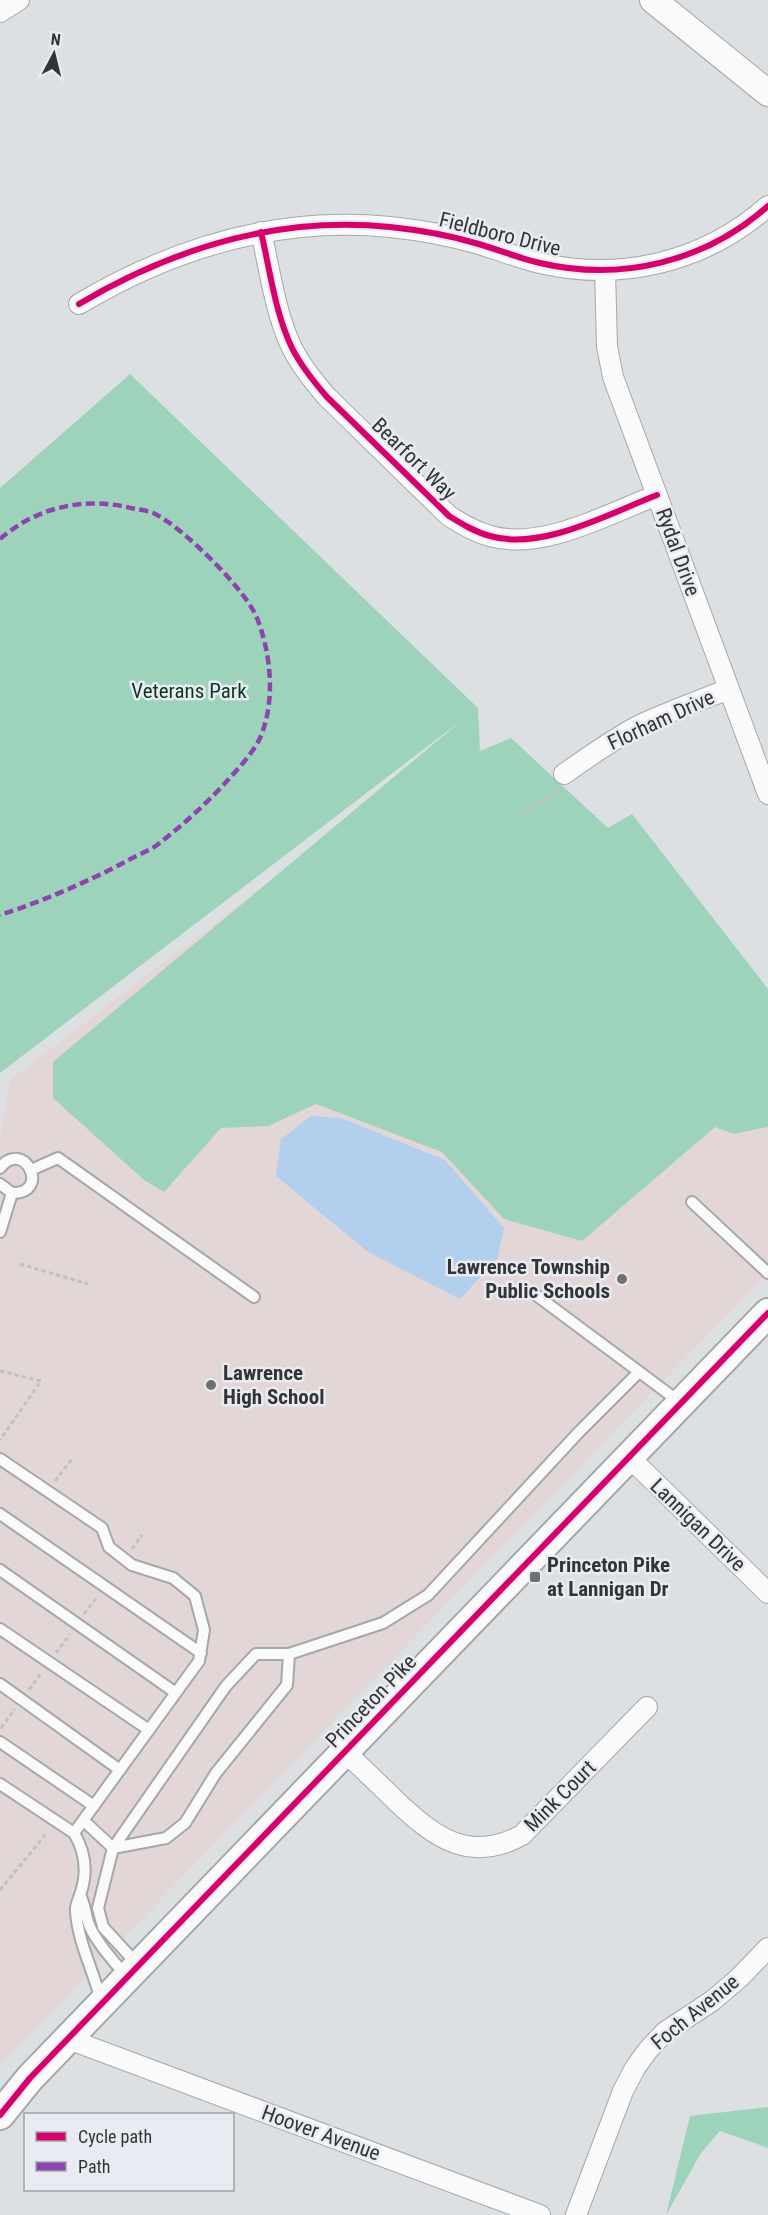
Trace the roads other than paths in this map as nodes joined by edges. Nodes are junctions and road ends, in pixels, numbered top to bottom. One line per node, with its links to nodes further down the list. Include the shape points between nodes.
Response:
1 (19, 0): 3 (street)
2 (653, 0): 4 (street)
3 (0, 12)
4 (768, 93)
5 (768, 206): 7 (street, Fieldboro Drive, via 754,219 697,252 668,262)
6 (261, 232): 7 (street, Fieldboro Drive, via 305,226 390,227 474,242 538,263); 8 (street, Fieldboro Drive, via 181,253 142,269); 9 (street, Bearfort Way, via 283,325 309,376 449,516 490,536 534,539 555,535)
7 (605, 271): 9 (street, Rydal Drive, via 606,338 613,377)
8 (79, 304)
9 (657, 495): 10 (street, Rydal Drive)
10 (729, 689): 11 (street, Florham Drive, via 637,727); 12 (street, Rydal Drive)
11 (564, 774)
12 (768, 794)
13 (0, 1168): 14 (lane, via 8,1160 19,1160)
14 (31, 1170): 16 (lane, via 30,1185 22,1192); 21 (lane, via 58,1158)
15 (0, 1184): 16 (lane)
16 (12, 1193): 18 (lane)
17 (692, 1203): 19 (lane)
18 (0, 1232)
19 (768, 1273)
20 (536, 1295): 23 (lane)
21 (254, 1297)
22 (768, 1313): 24 (main road, Princeton Pike)
23 (639, 1372): 24 (lane); 32 (lane, via 428,1595 382,1623)
24 (681, 1403): 25 (main road, Princeton Pike)
25 (629, 1457): 29 (street, Lannigan Drive); 38 (main road, Princeton Pike)
26 (0, 1459): 31 (lane, via 102,1528 109,1547 132,1564 173,1578 195,1596 204,1630)
27 (0, 1514): 31 (lane)
28 (0, 1570): 34 (lane)
29 (768, 1593)
30 (0, 1629): 36 (lane)
31 (201, 1653): 34 (lane)
32 (289, 1654): 44 (lane, via 256,1654 226,1686); 44 (lane, via 287,1685 216,1773 185,1823 166,1838)
33 (0, 1684): 39 (lane)
34 (176, 1693): 36 (lane)
35 (647, 1707): 38 (street, Mink Court, via 522,1835 489,1848 451,1842 420,1823)
36 (149, 1730): 39 (lane)
37 (0, 1742): 41 (lane)
38 (345, 1752): 47 (main road, Princeton Pike)
39 (120, 1770): 41 (lane)
40 (0, 1784): 43 (lane)
41 (94, 1806): 42 (lane)
42 (84, 1821): 43 (lane); 44 (lane)
43 (74, 1833): 45 (lane, via 84,1857 86,1877)
44 (113, 1848): 47 (lane, via 98,1908 103,1927)
45 (80, 1895): 47 (lane, via 89,1924 114,1962); 48 (lane, via 75,1909 78,1928)
46 (768, 1948): 52 (street, Foch Avenue, via 730,1986 665,2032 634,2068)
47 (134, 1972): 48 (main road, Princeton Pike)
48 (102, 2004): 49 (main road, Princeton Pike)
49 (68, 2039): 50 (main road, Princeton Pike); 51 (street, Hoover Avenue)
50 (0, 2115)
51 (540, 2215)
52 (576, 2215)

